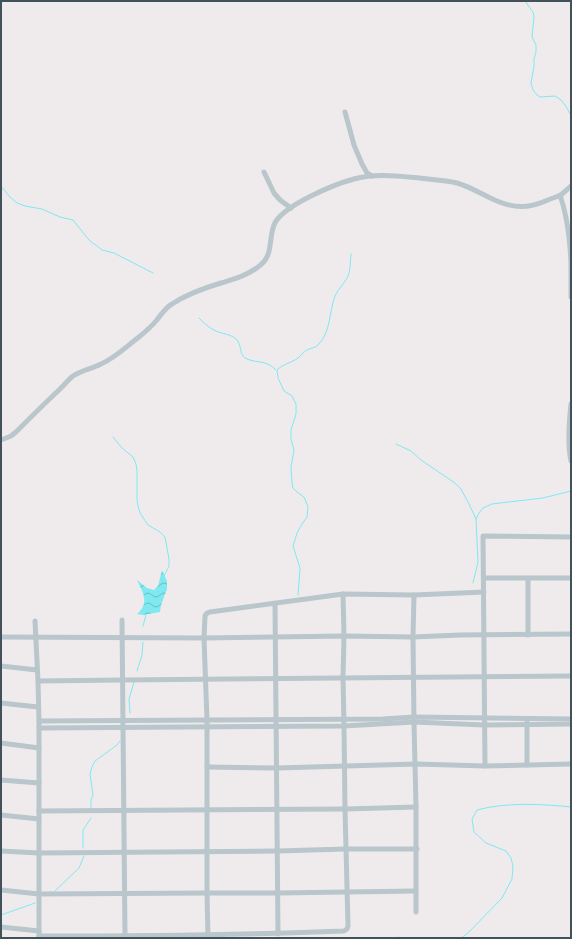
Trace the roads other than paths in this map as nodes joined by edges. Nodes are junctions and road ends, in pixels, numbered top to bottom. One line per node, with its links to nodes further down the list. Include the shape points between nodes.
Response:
1 (345, 112): 3 (street, via 362,164)
2 (264, 172): 6 (street, via 274,193)
3 (372, 176): 5 (street, via 457,183 496,201 518,207 537,205); 6 (street, via 354,179 318,193)
4 (571, 186): 5 (street)
5 (560, 195): 7 (street, via 568,230)
6 (291, 208): 10 (street, via 276,220 268,256 260,266 239,278 201,290 171,304 143,334 107,361 71,377 16,432)
7 (571, 264): 8 (street)
8 (571, 297)
9 (571, 404): 11 (street)
10 (1, 440)
11 (571, 461)
12 (571, 537): 13 (street, via 483,536)
13 (484, 578): 14 (street); 16 (street)
14 (528, 578): 15 (street); 24 (street)
15 (571, 578)
16 (484, 592): 18 (street); 23 (street)
17 (343, 594): 18 (street); 19 (street); 25 (street)
18 (414, 595): 29 (street)
19 (275, 604): 28 (street); 31 (street, via 207,613)
20 (122, 620): 30 (street)
21 (35, 621): 27 (street)
22 (571, 634): 24 (street)
23 (484, 635): 24 (street); 29 (street); 36 (street)
24 (528, 635)
25 (344, 636): 28 (street); 29 (street); 37 (street)
26 (1, 637): 27 (street)
27 (36, 637): 30 (street); 33 (street)
28 (275, 637): 31 (street); 39 (street)
29 (413, 637): 35 (street)
30 (123, 638): 31 (street); 40 (street)
31 (204, 638): 38 (street)
32 (1, 666): 33 (street)
33 (37, 670): 41 (street)
34 (571, 676): 36 (street)
35 (414, 677): 36 (street); 37 (street); 50 (street)
36 (484, 677): 44 (street)
37 (343, 678): 39 (street); 46 (street)
38 (206, 679): 39 (street); 40 (street); 48 (street)
39 (275, 679): 49 (street)
40 (123, 680): 41 (street); 52 (street)
41 (38, 681): 43 (street)
42 (1, 703): 43 (street)
43 (38, 707): 51 (street)
44 (484, 718): 45 (street); 50 (street); 55 (street)
45 (527, 718): 47 (street); 53 (street)
46 (344, 719): 49 (street); 50 (street); 57 (street)
47 (571, 719)
48 (207, 720): 49 (street); 52 (street); 58 (street)
49 (276, 720): 56 (street)
50 (414, 720): 55 (street); 57 (street); 63 (street)
51 (39, 721): 52 (street); 59 (street)
52 (123, 721): 60 (street)
53 (527, 724): 54 (street); 55 (street); 65 (street)
54 (571, 724)
55 (484, 725): 67 (street)
56 (276, 726): 57 (street); 58 (street); 69 (street)
57 (344, 726): 66 (street)
58 (207, 727): 60 (street); 68 (street)
59 (39, 728): 60 (street); 62 (street)
60 (123, 728): 77 (street)
61 (1, 743): 62 (street)
62 (39, 748): 71 (street)
63 (416, 764): 66 (street); 67 (street); 72 (street)
64 (571, 764): 65 (street)
65 (527, 765): 67 (street)
66 (344, 766): 69 (street); 75 (street)
67 (485, 766)
68 (207, 767): 69 (street); 73 (street)
69 (277, 768): 74 (street)
70 (1, 780): 71 (street)
71 (39, 783): 76 (street)
72 (416, 806): 75 (street); 81 (street)
73 (207, 810): 74 (street); 77 (street); 85 (street)
74 (276, 810): 75 (street); 83 (street)
75 (345, 810): 80 (street)
76 (39, 811): 77 (street); 79 (street)
77 (124, 811): 84 (street)
78 (1, 815): 79 (street)
79 (39, 819): 86 (street)
80 (346, 849): 81 (street); 83 (street); 89 (street)
81 (417, 849): 88 (street)
82 (1, 851): 86 (street)
83 (277, 851): 85 (street); 93 (street)
84 (123, 852): 85 (street); 86 (street); 92 (street)
85 (207, 852): 90 (street)
86 (39, 853): 91 (street)
87 (1, 890): 91 (street)
88 (416, 891): 89 (street); 94 (street)
89 (347, 892): 93 (street); 96 (street, via 346,930)
90 (207, 893): 92 (street); 93 (street); 99 (street)
91 (40, 894): 92 (street); 97 (street)
92 (125, 894): 98 (street)
93 (277, 894): 96 (street)
94 (416, 912)
95 (1, 927): 97 (street)
96 (278, 934): 99 (street)
97 (39, 935): 98 (street)
98 (125, 936): 99 (street)
99 (208, 936)

